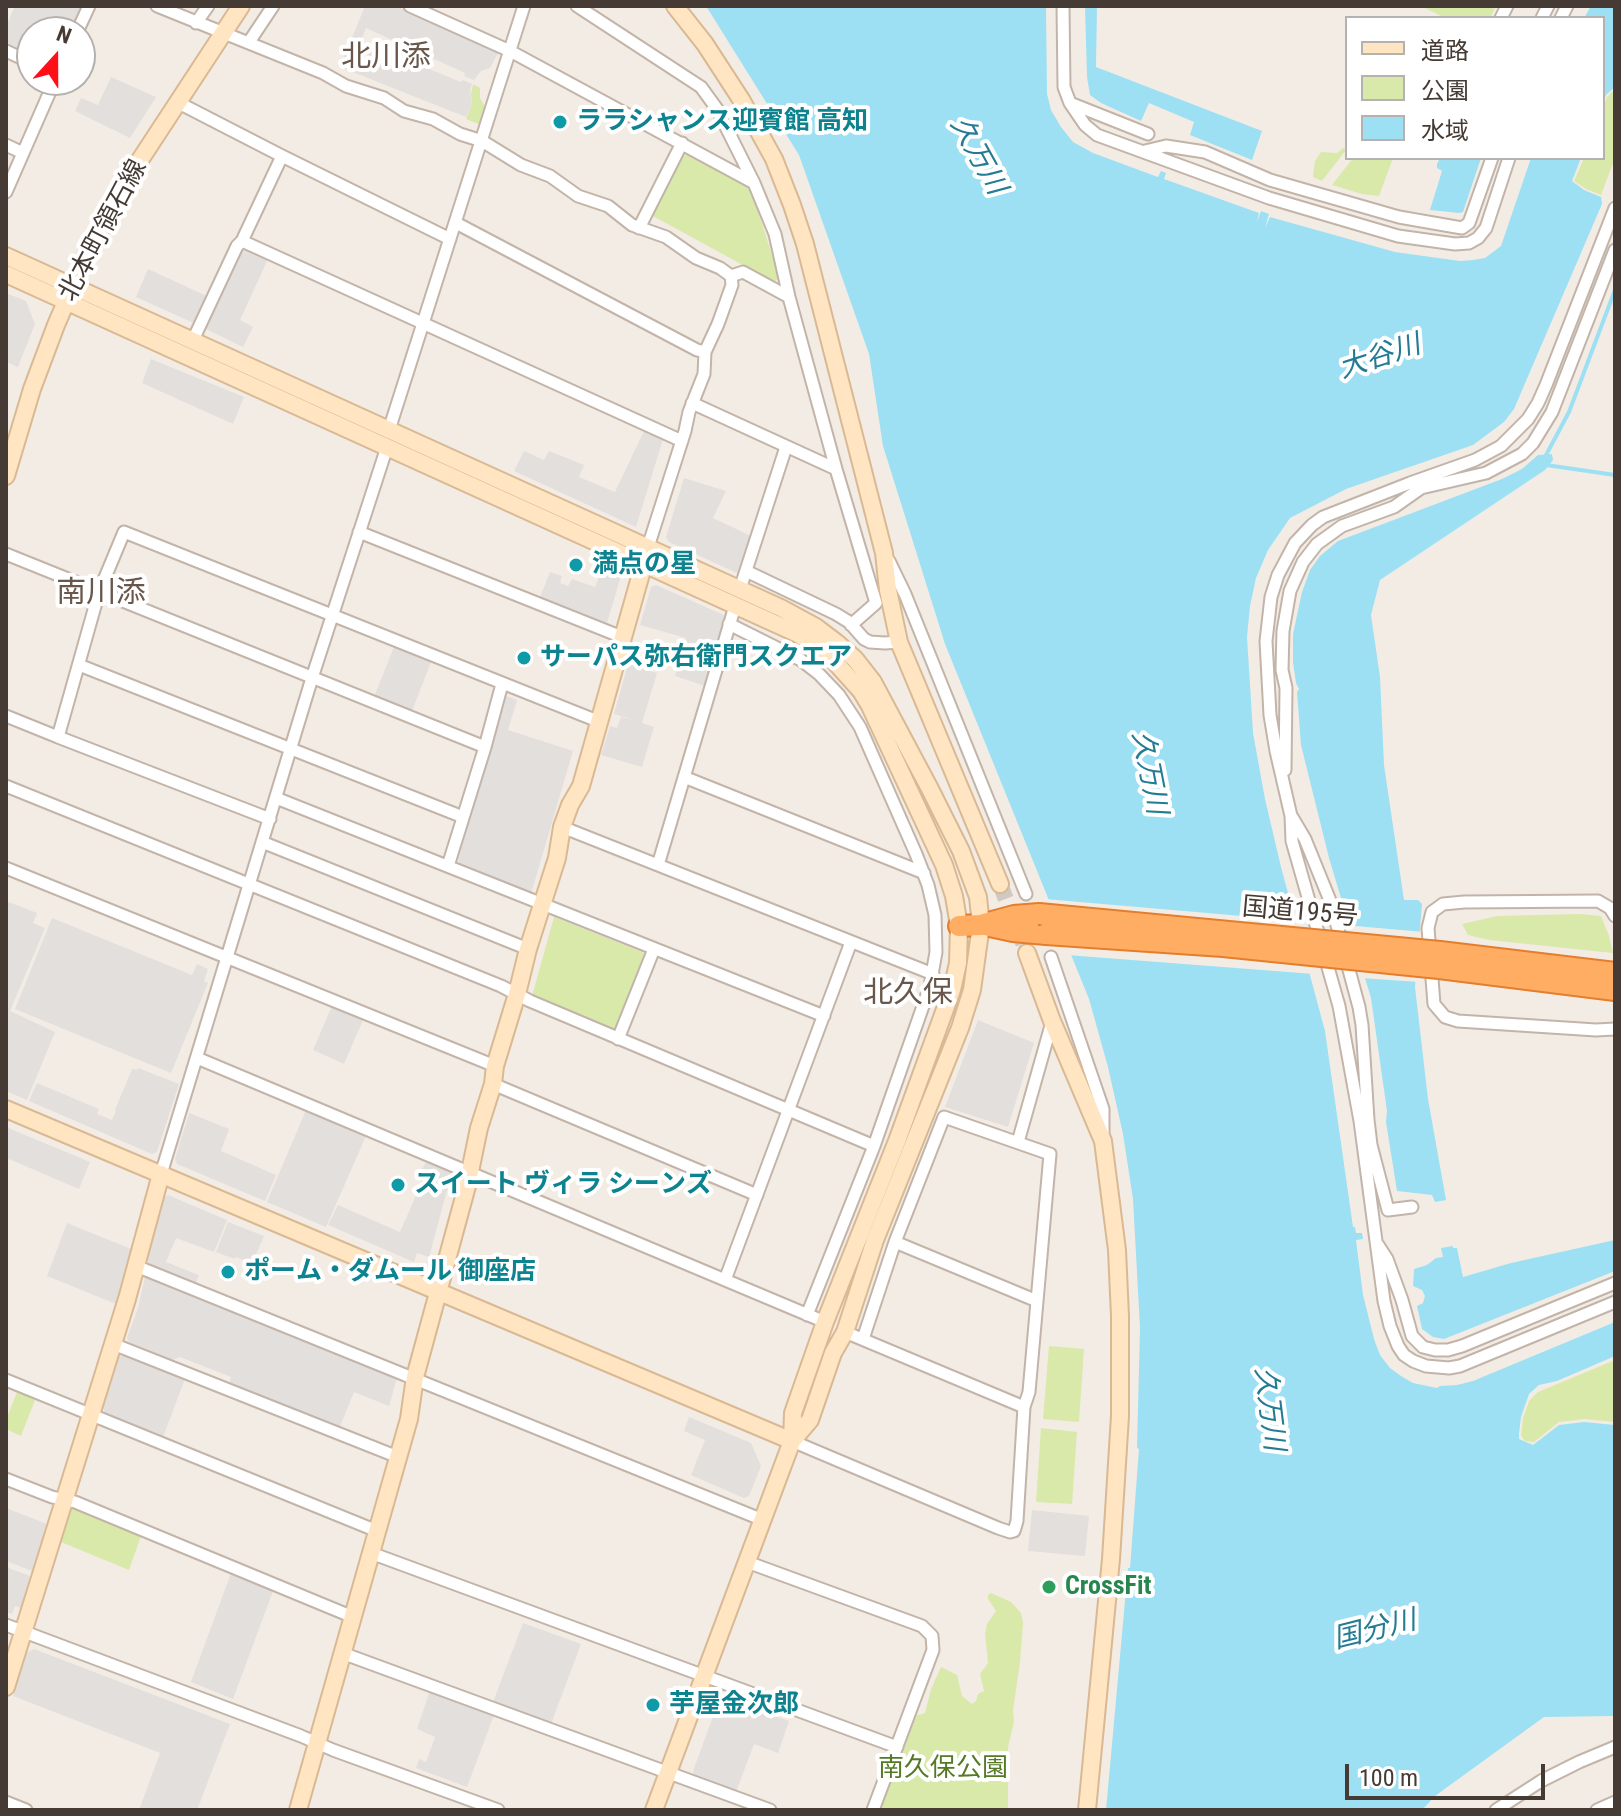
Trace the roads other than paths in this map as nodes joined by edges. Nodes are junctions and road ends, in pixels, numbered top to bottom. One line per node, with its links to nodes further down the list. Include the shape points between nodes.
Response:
1 (157, 6): 10 (street)
2 (208, 6): 10 (street)
3 (241, 6): 11 (street, 北本町領石線)
4 (273, 6): 12 (street)
5 (410, 6): 13 (street)
6 (524, 6): 13 (street)
7 (577, 6): 26 (street, via 701,87)
8 (675, 6): 50 (street, via 742,101 792,205)
9 (1063, 6): 16 (street, via 1064,87)
10 (196, 23): 11 (street)
11 (223, 34): 12 (street); 15 (street, 北本町領石線)
12 (249, 42): 18 (street)
13 (510, 51): 18 (street); 19 (street)
14 (48, 96): 22 (street)
15 (177, 102): 23 (street); 37 (street, 北本町領石線, via 106,220)
16 (1070, 103): 17 (street); 21 (street, via 1097,135)
17 (1148, 134)
18 (482, 141): 29 (street); 30 (street, via 578,196 608,206)
19 (682, 143): 26 (street); 30 (street)
20 (6, 145): 22 (street)
21 (1143, 151): 24 (street, via 1166,146 1205,152 1270,180 1399,217 1462,228 1469,223); 25 (street, via 1269,198 1398,236 1455,244 1469,243 1486,228)
22 (23, 153): 27 (street)
23 (282, 156): 31 (street); 32 (street)
24 (1491, 160)
25 (1508, 160)
26 (754, 183): 38 (street, via 775,234)
27 (6, 192)
28 (1615, 208): 71 (street, via 1538,403 1518,431 1475,460 1323,517 1287,556 1271,597 1266,641 1270,715)
29 (456, 223): 31 (street); 41 (street)
30 (639, 228): 36 (street, via 666,237)
31 (450, 239): 39 (street)
32 (242, 241): 39 (street); 40 (street)
33 (1615, 250): 71 (street, via 1552,412 1533,443 1486,473 1421,488 1394,507 1342,526 1303,562 1290,591 1283,631)
34 (6, 256): 37 (street)
35 (6, 274): 37 (street)
36 (731, 276): 38 (street, via 743,272); 41 (street)
37 (69, 294): 40 (street); 43 (street); 47 (street, 北本町領石線)
38 (789, 297): 46 (street)
39 (423, 323): 43 (street); 44 (street)
40 (193, 340): 43 (street)
41 (705, 352): 42 (street, via 704,374)
42 (692, 403): 44 (street); 45 (street)
43 (388, 439): 48 (street); 49 (street); 52 (street)
44 (682, 441): 49 (street)
45 (786, 447): 46 (street); 53 (street)
46 (836, 469): 59 (street, via 876,603)
47 (7, 471)
48 (359, 532): 57 (street); 60 (street)
49 (648, 547): 52 (street); 54 (street)
50 (884, 553): 61 (street); 85 (street)
51 (6, 554): 55 (street)
52 (644, 564): 56 (street); 60 (street)
53 (746, 571): 54 (street); 59 (street)
54 (740, 589): 88 (street, via 816,627 855,659 873,682 961,851 978,897)
55 (99, 592): 57 (street, via 124,532); 62 (street); 63 (street)
56 (735, 606): 58 (street); 89 (street, via 820,648 861,691 944,865)
57 (332, 614): 63 (street); 64 (street)
58 (729, 624): 70 (street); 82 (street, via 801,660 839,695 860,727)
59 (851, 625): 61 (street, via 870,642)
60 (622, 637): 66 (street)
61 (899, 642): 84 (street)
62 (79, 665): 67 (street); 69 (street)
63 (312, 678): 68 (street); 69 (street)
64 (502, 684): 66 (street); 68 (street)
65 (6, 716): 67 (street)
66 (600, 722): 77 (street)
67 (58, 737): 76 (street)
68 (485, 747): 75 (street)
69 (291, 749): 73 (street); 75 (street)
70 (684, 777): 79 (street); 82 (street)
71 (1285, 783): 74 (street)
72 (6, 786): 83 (street)
73 (276, 798): 76 (street); 80 (street)
74 (1291, 816): 110 (street, via 1292,841 1339,1006); 110 (street, via 1331,903 1359,1007)
75 (463, 817): 80 (street)
76 (270, 819): 78 (street)
77 (562, 827): 79 (street); 86 (street)
78 (262, 842): 83 (street); 91 (street)
79 (658, 865): 90 (street)
80 (448, 866): 86 (street)
81 (6, 868): 94 (street)
82 (924, 873): 98 (street, via 936,926)
83 (250, 884): 94 (street); 100 (street)
84 (1000, 884)
85 (1026, 894)
86 (542, 904): 91 (street); 92 (street)
87 (1615, 916): 103 (street, via 1598,901 1464,902 1443,904 1432,912 1428,928 1434,1004 1445,1017)
88 (981, 925): 89 (highway, 国道195号); 96 (highway, 国道195号, bridge, via 1046,934); 96 (highway, 国道195号, bridge, via 1039,914); 128 (street, via 965,1014 875,1240)
89 (959, 926): 127 (street, via 952,990)
90 (851, 942): 98 (street); 101 (street)
91 (528, 949): 100 (street)
92 (654, 949): 101 (street); 104 (street)
93 (1027, 953): 102 (street)
94 (228, 957): 105 (street); 106 (street)
95 (1051, 957): 111 (street, via 1103,1109)
96 (1440, 960): 97 (highway, 国道195号); 99 (highway, 国道195号)
97 (1615, 973)
98 (933, 974): 113 (street)
99 (1615, 990)
100 (517, 994): 104 (street); 106 (street)
101 (824, 1016): 109 (street)
102 (1052, 1021): 111 (street); 112 (street)
103 (1615, 1029)
104 (618, 1039): 109 (street)
105 (197, 1058): 114 (street); 115 (street)
106 (495, 1066): 107 (street)
107 (493, 1084): 115 (street); 116 (street)
108 (6, 1109): 114 (street)
109 (789, 1110): 113 (street); 116 (street)
110 (1364, 1121): 117 (street, via 1388,1210); 119 (street)
111 (1103, 1141): 161 (street, via 1117,1250 1120,1416)
112 (1018, 1142): 118 (street, via 944,1117); 124 (street, via 1050,1154)
113 (874, 1146): 126 (street)
114 (161, 1174): 120 (street); 123 (street)
115 (470, 1174): 121 (street); 123 (street)
116 (757, 1195): 121 (street)
117 (1412, 1207)
118 (895, 1242): 124 (street); 129 (street)
119 (1377, 1243): 122 (street, via 1412,1336 1428,1349 1462,1346); 125 (street, via 1394,1337 1404,1355 1426,1366 1449,1368 1474,1361)
120 (136, 1266): 130 (street); 131 (street)
121 (725, 1280): 126 (street)
122 (1615, 1283)
123 (438, 1291): 131 (street); 135 (street)
124 (1037, 1301): 133 (street)
125 (1615, 1302)
126 (807, 1315): 127 (street)
127 (825, 1322): 135 (street, via 793,1413)
128 (845, 1332): 129 (street); 135 (street, via 810,1420)
129 (863, 1339): 133 (street)
130 (113, 1344): 134 (street); 136 (street)
131 (415, 1377): 136 (street); 139 (street)
132 (6, 1380): 134 (street)
133 (1024, 1407): 135 (street, via 1017,1521 1010,1532)
134 (90, 1415): 138 (street); 140 (street)
135 (792, 1441): 139 (street)
136 (398, 1457): 140 (street)
137 (6, 1479): 138 (street)
138 (65, 1500): 143 (street); 145 (street)
139 (763, 1520): 142 (street)
140 (377, 1531): 141 (street)
141 (371, 1553): 143 (street); 147 (street)
142 (747, 1562): 147 (street); 150 (street, via 928,1630 933,1650)
143 (353, 1617): 146 (street)
144 (6, 1625): 145 (street)
145 (24, 1632): 148 (street); 149 (street)
146 (342, 1653): 149 (street); 152 (street)
147 (704, 1676): 150 (street); 152 (street)
148 (6, 1687)
149 (317, 1743): 156 (street); 157 (street)
150 (897, 1747): 160 (street)
151 (1615, 1747): 162 (street, via 1541,1781)
152 (668, 1773): 158 (street); 159 (street)
153 (6, 1802): 155 (street)
154 (1615, 1802): 163 (street)
155 (26, 1810)
156 (298, 1810)
157 (498, 1810)
158 (654, 1810)
159 (770, 1810)
160 (873, 1810)
161 (1087, 1810)
162 (1496, 1810)
163 (1597, 1810)

